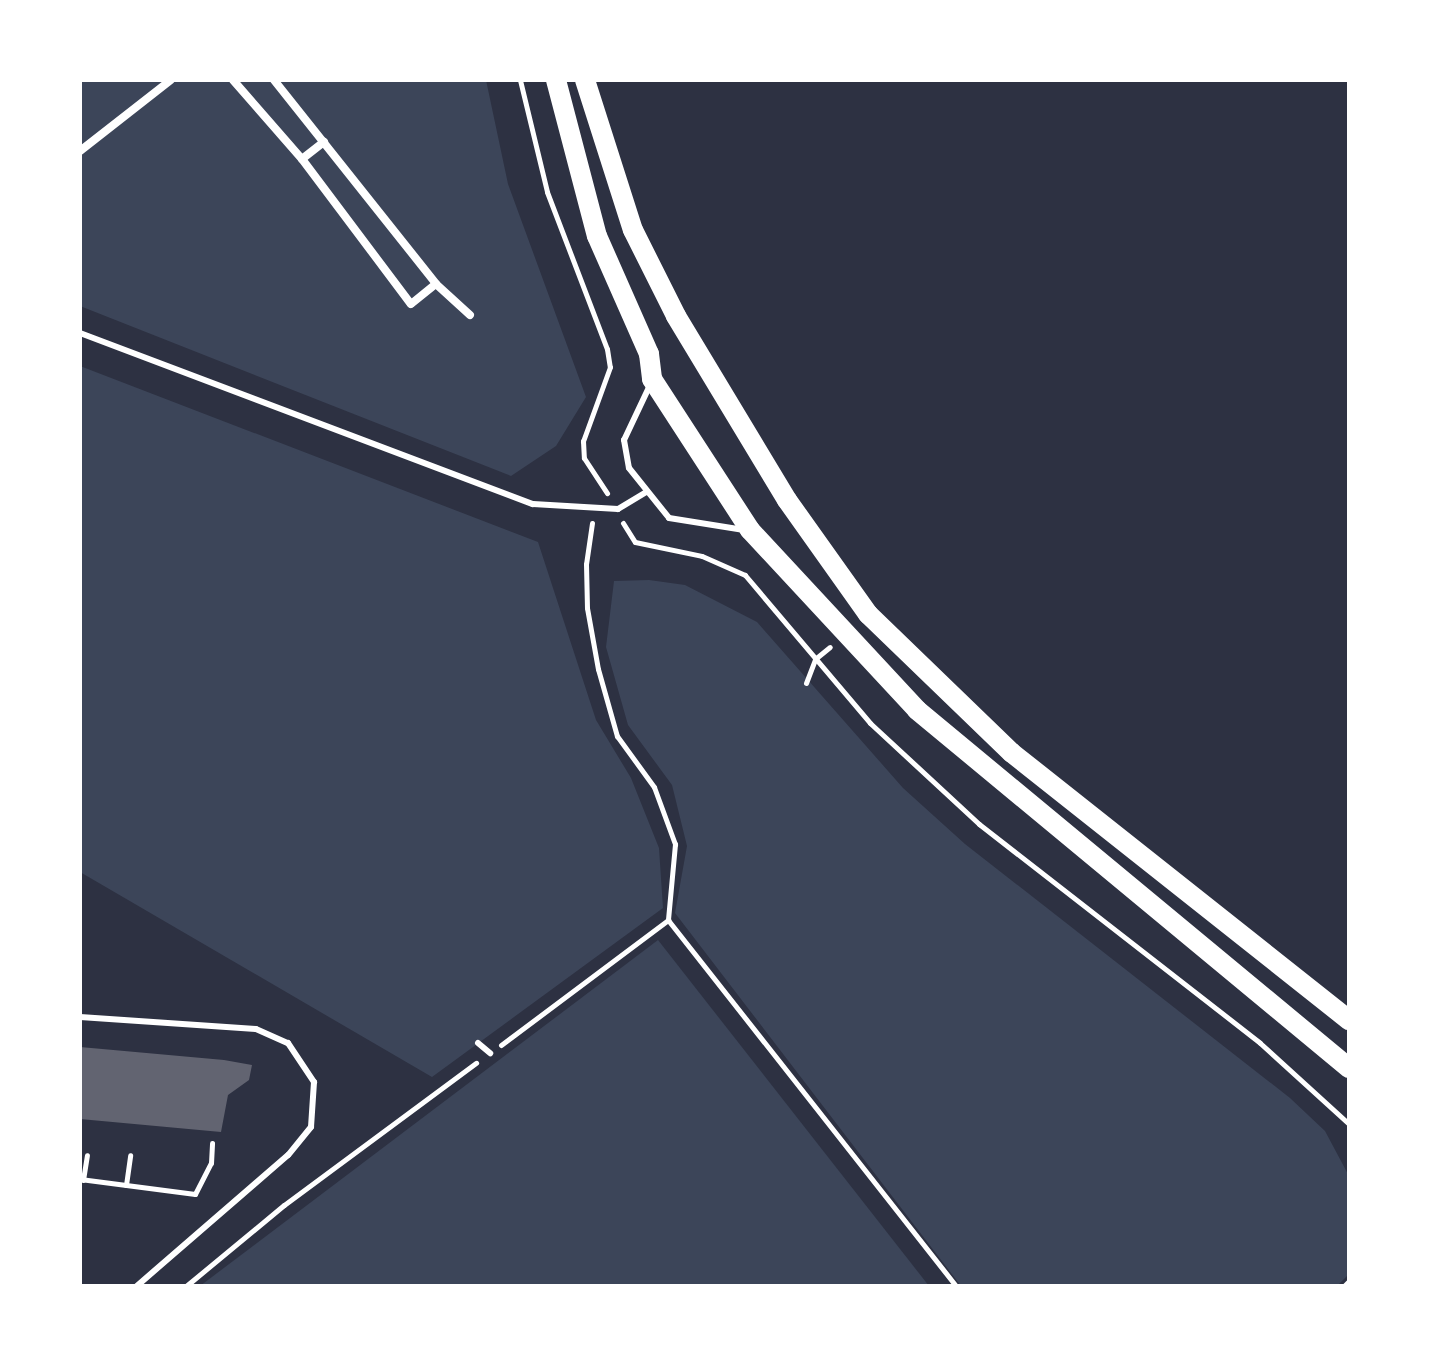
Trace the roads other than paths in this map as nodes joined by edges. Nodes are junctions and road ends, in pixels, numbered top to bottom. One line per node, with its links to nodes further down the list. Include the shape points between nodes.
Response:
1 (171, 80): 7 (street)
2 (233, 80): 8 (street)
3 (274, 80): 6 (street)
4 (556, 80): 12 (main road, via 597,236 649,354)
5 (585, 80): 16 (main road, via 633,230 676,316 787,500 868,614 1012,753)
6 (324, 142): 8 (street); 9 (street)
7 (80, 151)
8 (302, 159): 9 (street, via 411,304)
9 (436, 284): 10 (street)
10 (470, 315)
11 (80, 333): 13 (lane, via 533,504 618,509)
12 (652, 379): 13 (lane, via 624,440 625,458); 14 (main road)
13 (646, 492): 14 (lane, via 661,512 683,524)
14 (750, 530): 19 (main road, via 917,710)
15 (80, 1017): 20 (lane, via 256,1029 288,1043 314,1082 311,1127 288,1155)
16 (1349, 1020)
17 (478, 1043): 18 (lane)
18 (490, 1053)
19 (1349, 1068)
20 (137, 1286)

